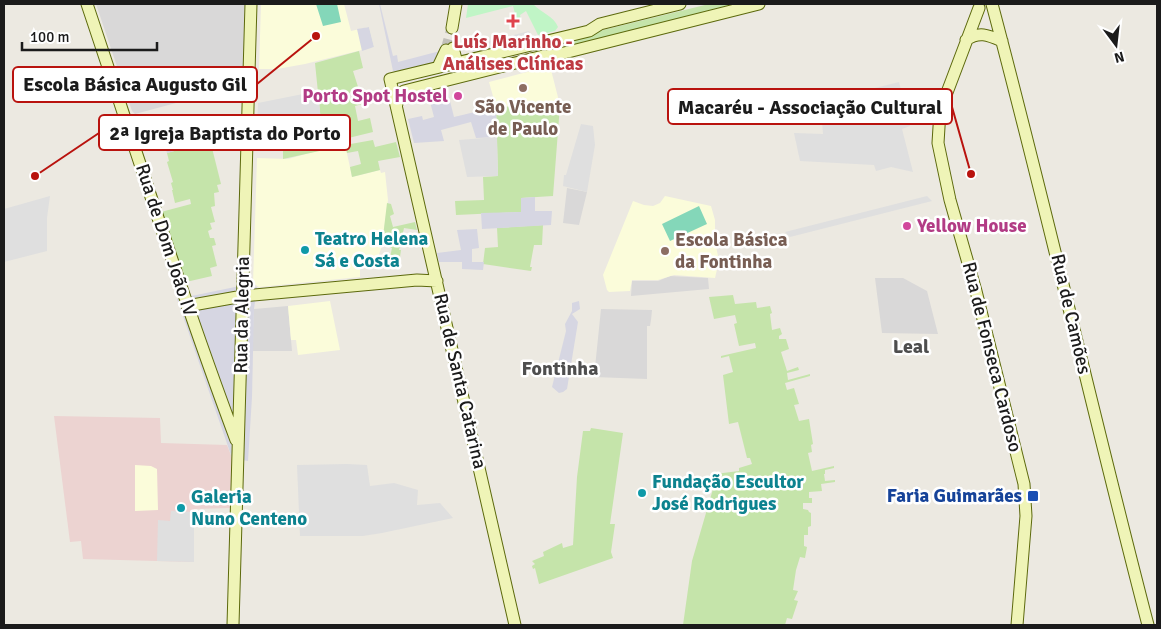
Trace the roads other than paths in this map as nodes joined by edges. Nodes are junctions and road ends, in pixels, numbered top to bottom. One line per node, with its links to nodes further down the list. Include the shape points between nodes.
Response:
1 (87, 4): 17 (main road, Rua de Dom João IV)
2 (251, 4): 16 (main road, Rua da Alegria)
3 (456, 4): 8 (main road)
4 (680, 4): 11 (main road)
5 (759, 4): 13 (main road)
6 (992, 4): 9 (main road, Rua de Camões)
7 (979, 6): 9 (main road); 10 (main road, Rua de Fonseca Cardoso)
8 (452, 28)
9 (1001, 38): 10 (main road, via 976,34); 24 (main road, Rua de Camões)
10 (966, 40): 23 (main road, Rua de Fonseca Cardoso, via 940,111 938,138 950,200 1024,484 1026,516)
11 (458, 63): 12 (main road); 12 (main road, via 450,49); 13 (main road)
12 (438, 67): 14 (main road, Rua de Santa Catarina, via 390,79)
13 (468, 74): 14 (main road, via 404,90 397,96)
14 (396, 108): 15 (main road, Rua de Santa Catarina)
15 (437, 281): 16 (main road, via 416,280); 22 (main road, Rua de Santa Catarina)
16 (244, 296): 17 (main road); 18 (main road, Rua da Alegria)
17 (187, 306): 19 (main road, Rua de Dom João IV)
18 (240, 387): 19 (main road, via 227,395); 20 (main road, Rua da Alegria)
19 (217, 392): 20 (main road, Rua de Dom João IV)
20 (239, 447): 21 (main road, Rua da Alegria)
21 (233, 625)
22 (515, 625)
23 (1017, 625)
24 (1148, 625)

